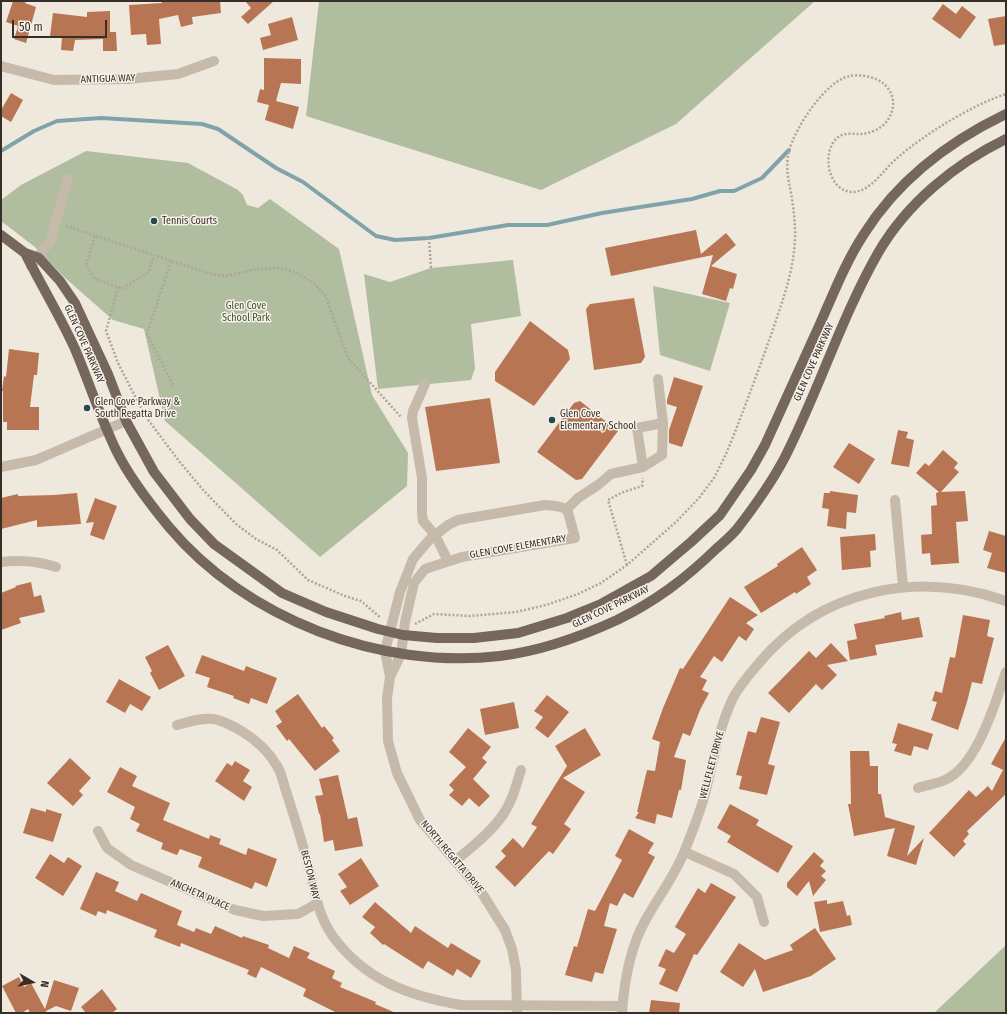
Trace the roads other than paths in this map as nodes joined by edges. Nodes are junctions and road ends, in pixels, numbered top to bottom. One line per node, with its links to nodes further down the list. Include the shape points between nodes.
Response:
1 (214, 61): 2 (street, ANTIGUA WAY, via 178,74 128,79 54,80)
2 (1, 66)
3 (1006, 114): 26 (main road, GLEN COVE PARKWAY, via 956,140 930,160 896,192 864,232 845,266 765,445 720,515 691,542 651,576 599,605 568,618 518,633 474,638)
4 (1006, 139): 28 (main road, GLEN COVE PARKWAY, via 943,178 907,213 879,251 847,315 784,459 735,532 693,572 656,599 573,638 501,656 467,658)
5 (68, 179): 8 (street, via 50,241)
6 (1, 235): 7 (main road, GLEN COVE PARKWAY)
7 (25, 253): 8 (main road, GLEN COVE PARKWAY); 9 (main road, GLEN COVE PARKWAY)
8 (39, 258): 9 (street); 12 (main road, GLEN COVE PARKWAY, via 75,302)
9 (31, 266): 14 (main road, GLEN COVE PARKWAY, via 74,347)
10 (658, 379): 13 (street)
11 (425, 384): 19 (street, via 412,418 422,478 423,521)
12 (126, 421): 14 (street); 25 (main road, GLEN COVE PARKWAY, via 154,472 190,519 214,544 282,593 326,612)
13 (663, 423): 16 (street, via 662,455); 16 (street, via 637,428)
14 (107, 429): 15 (street, via 36,460); 27 (main road, GLEN COVE PARKWAY, via 117,453 146,498 172,530 224,580 286,618 344,640)
15 (1, 467)
16 (643, 467): 18 (street, via 611,474)
17 (896, 500): 23 (street)
18 (566, 510): 19 (street, via 545,505 458,520); 20 (street, GLEN COVE ELEMENTARY, via 575,538 469,555)
19 (435, 535): 20 (street); 25 (street, via 413,559 405,576)
20 (448, 561): 26 (street, GLEN COVE ELEMENTARY, via 425,569 414,584)
21 (1, 562): 22 (street, via 18,560)
22 (56, 567)
23 (903, 586): 24 (street, WELLFLEET DRIVE, via 947,587); 35 (street, WELLFLEET DRIVE, via 861,595 833,606 796,627 771,648 733,698 718,736 704,796)
24 (1006, 601)
25 (390, 632): 26 (main road, GLEN COVE PARKWAY); 27 (street)
26 (403, 635): 28 (street, GLEN COVE ELEMENTARY)
27 (385, 651): 28 (main road, GLEN COVE PARKWAY); 30 (street, NORTH REGATTA DRIVE)
28 (401, 654): 30 (street, NORTH REGATTA DRIVE)
29 (1006, 672): 33 (street, via 985,730 967,760 945,780)
30 (390, 677): 36 (street, NORTH REGATTA DRIVE, via 387,698 388,741 397,773 420,820)
31 (177, 725): 37 (street, BESTON WAY, via 205,717 225,721 256,740 278,766 311,875)
32 (521, 770): 36 (street, via 514,794 502,816)
33 (918, 788)
34 (98, 831): 37 (street, ANCHETA PLACE, via 107,848 131,864 236,910 263,916 298,914)
35 (685, 852): 38 (street, via 734,874 757,896); 40 (street, WELLFLEET DRIVE, via 644,922 625,982)
36 (455, 861): 39 (street, NORTH REGATTA DRIVE, via 480,890 505,930 516,970)
37 (316, 904): 39 (street, BESTON WAY, via 332,934 350,956 377,978 405,992 436,1001)
38 (764, 922)
39 (517, 1009): 40 (street, BESTON WAY)
40 (622, 1009)

